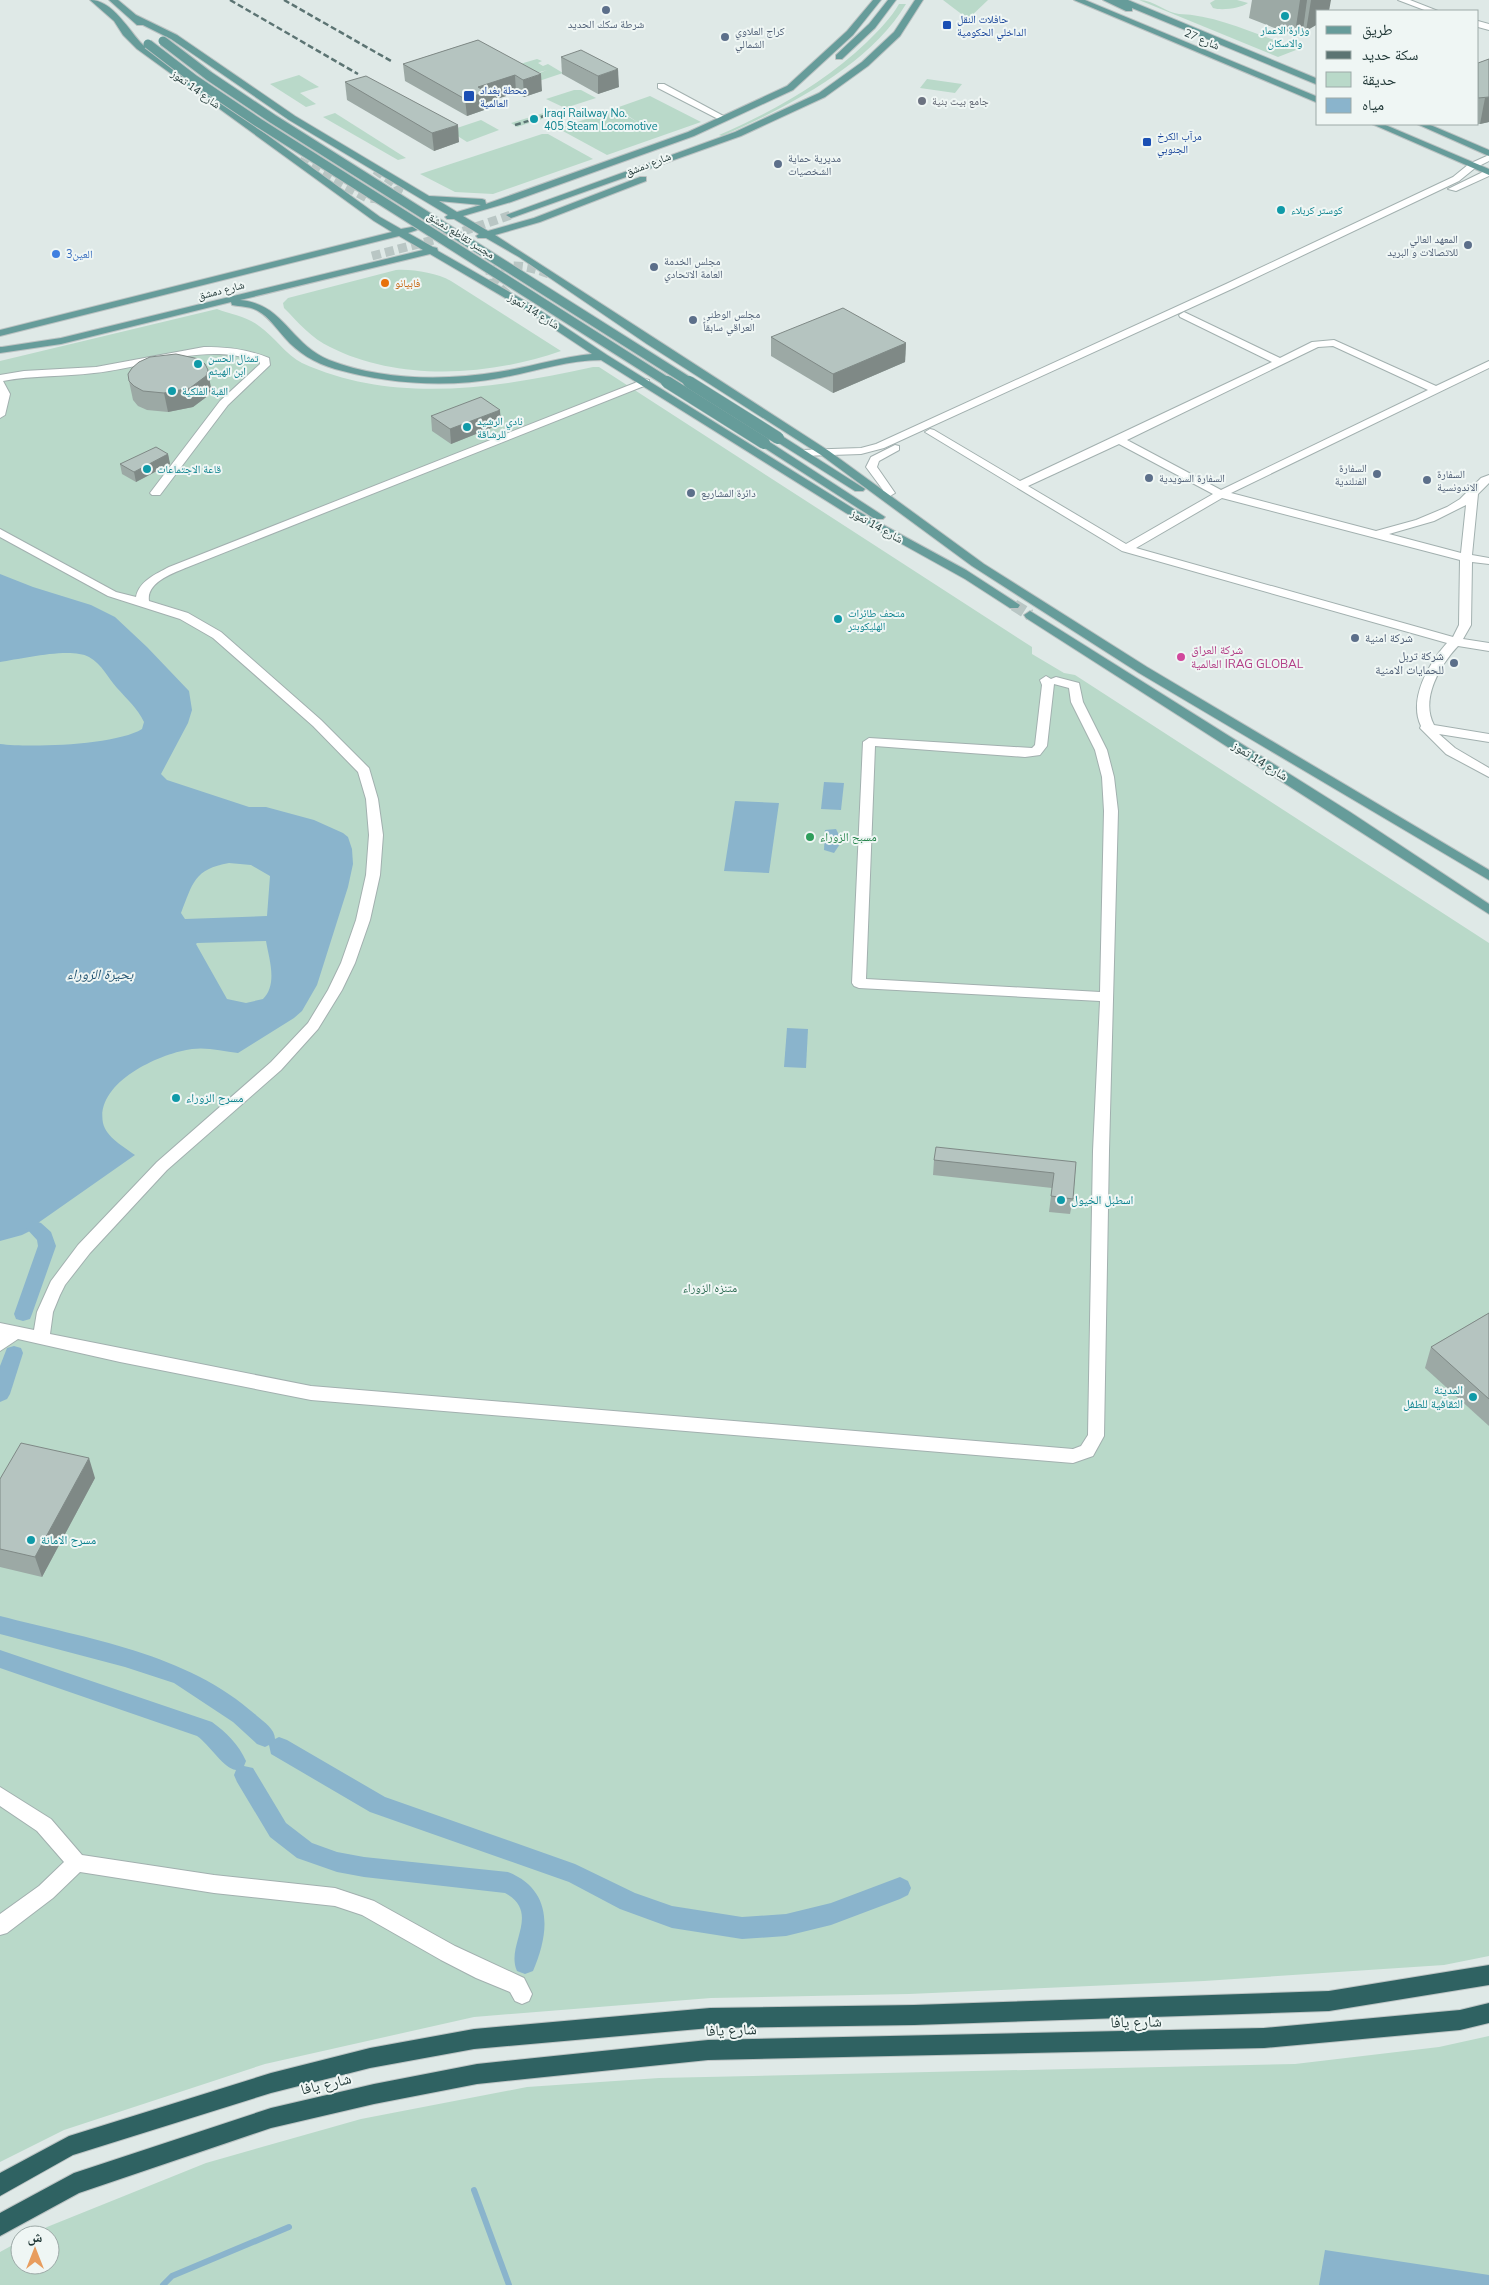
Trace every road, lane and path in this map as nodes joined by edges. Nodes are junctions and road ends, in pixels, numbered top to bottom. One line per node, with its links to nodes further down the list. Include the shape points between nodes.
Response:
1 (94, 0): 12 (main road, شارع 14 تموز)
2 (113, 0): 11 (main road, شارع 14 تموز)
3 (877, 0): 18 (main road, شارع دمشق, via 850,33)
4 (892, 0): 18 (main road, via 859,40 824,69)
5 (919, 0): 19 (main road, شارع دمشق, via 897,34 865,64)
6 (1078, 0): 20 (main road, شارع 27)
7 (1107, 0): 15 (main road, via 1220,47)
8 (1121, 0): 15 (main road, شارع 27)
9 (1402, 0): 10 (street)
10 (1431, 10)
11 (133, 17): 13 (main road, شارع 14 تموز); 28 (main road, شارع 14 تموز, via 174,37 292,118)
12 (117, 19): 14 (main road, شارع 14 تموز); 31 (main road, شارع 14 تموز, via 140,47 167,68)
13 (163, 41): 57 (main road, مجسر تقاطع دمشق, bridge, via 273,119)
14 (148, 44): 59 (main road, مجسر تقاطع دمشق, bridge, via 258,123)
15 (1264, 59): 16 (main road, شارع 27)
16 (1316, 81)
17 (661, 86): 21 (street)
18 (794, 86): 19 (main road, شارع دمشق, via 755,114 710,135 507,213 738,134); 21 (main road, شارع دمشق)
19 (822, 95): 33 (main road, شارع دمشق, via 792,117 749,140)
20 (1316, 99)
21 (725, 119): 29 (main road, شارع دمشق)
22 (1378, 125): 26 (main road)
23 (1423, 125): 24 (main road)
24 (1489, 153)
25 (1489, 158): 26 (street)
26 (1472, 166): 27 (main road); 61 (street, via 1456,179 1239,282 880,446 861,451)
27 (1489, 172): 45 (street)
28 (424, 197): 29 (main road, via 465,202); 30 (main road, شارع 14 تموز)
29 (508, 200): 30 (main road, شارع دمشق)
30 (454, 215): 32 (main road, شارع دمشق); 36 (main road, شارع 14 تموز)
31 (377, 219): 35 (main road, شارع 14 تموز); 38 (main road, via 372,236)
32 (443, 219)
33 (537, 220): 36 (main road, شارع دمشق); 41 (main road, via 522,229 516,238)
34 (414, 228): 35 (main road, شارع دمشق)
35 (399, 232): 38 (main road, شارع دمشق); 40 (main road, شارع 14 تموز)
36 (487, 234): 37 (main road, شارع دمشق); 41 (main road, شارع 14 تموز)
37 (474, 238)
38 (356, 245): 46 (main road, شارع دمشق)
39 (444, 247): 40 (main road, شارع دمشق)
40 (430, 251): 42 (main road, شارع دمشق); 43 (main road, شارع 14 تموز)
41 (522, 255): 61 (main road, شارع 14 تموز)
42 (381, 264): 43 (main road, via 419,260); 44 (main road, شارع دمشق)
43 (459, 268): 48 (main road, شارع 14 تموز, via 528,306)
44 (220, 303): 47 (main road, شارع دمشق, via 61,341); 48 (main road, via 258,306 271,314 288,337 316,358 340,368 380,376 474,379 571,358)
45 (1184, 315): 49 (street); 56 (street)
46 (0, 334): 47 (main road, شارع دمشق, via 49,328 370,253 52,334)
47 (1, 350)
48 (603, 357): 52 (main road, شارع 14 تموز)
49 (1281, 362): 54 (street, via 1316,344 1334,343); 58 (street)
50 (1489, 364): 54 (street)
51 (0, 378): 64 (street, via 95,370 209,350 235,350 265,360 265,365 209,421)
52 (645, 382): 68 (main road, شارع 14 تموز); 76 (street, via 201,558)
53 (0, 383): 55 (street, via 5,394)
54 (1435, 390): 65 (street)
55 (0, 415)
56 (930, 432): 63 (street); 67 (street, via 889,451 872,464 872,471 888,490)
57 (778, 438): 60 (main road, شارع 14 تموز)
58 (1119, 440): 63 (street); 65 (street)
59 (764, 443): 69 (main road, شارع 14 تموز)
60 (802, 453): 61 (street); 67 (main road, شارع 14 تموز)
61 (825, 453): 67 (main road, شارع 14 تموز)
62 (1488, 479): 66 (street)
63 (1021, 485): 72 (street)
64 (156, 493)
65 (1221, 494): 71 (street); 72 (street)
66 (1474, 494): 71 (street, via 1458,506 1433,517); 73 (street)
67 (886, 501): 69 (main road); 83 (main road, شارع 14 تموز, via 982,568)
68 (850, 511): 69 (main road); 75 (main road, شارع 14 تموز)
69 (873, 513): 75 (main road, شارع 14 تموز)
70 (0, 532): 77 (street)
71 (1378, 534): 73 (street)
72 (1126, 549): 81 (street)
73 (1466, 558): 74 (street); 81 (street, via 1465,625)
74 (1489, 561)
75 (970, 577): 79 (main road, شارع 14 تموز)
76 (148, 584): 77 (street); 78 (street, via 142,596)
77 (112, 594): 78 (street)
78 (143, 603): 95 (street, via 184,616 217,635 317,723 364,771 372,799 376,835 373,876 363,920 348,963 314,1026 276,1066 162,1166 84,1249 52,1295)
79 (1014, 605)
80 (1030, 615): 84 (main road, شارع 14 تموز)
81 (1456, 642): 82 (street); 85 (street, via 1441,658 1430,678 1422,703)
82 (1489, 647)
83 (1143, 670): 84 (main road); 88 (main road, شارع 14 تموز)
84 (1128, 678): 92 (main road, شارع 14 تموز)
85 (1426, 728): 86 (street); 87 (street, via 1441,743)
86 (1489, 738)
87 (1489, 773)
88 (1421, 837): 89 (main road, شارع 14 تموز); 90 (main road); 91 (main road, شارع 14 تموز)
89 (1489, 876)
90 (1489, 882)
91 (1489, 888)
92 (1489, 910)
93 (1107, 997): 93 (street, via 859,983 869,742 1036,752 1041,746 1048,685 1051,680 1075,686 1077,702 1101,750 1108,777 1111,811); 95 (street, via 1096,1436 1087,1451 1073,1456 311,1393)
94 (7, 1331): 95 (street); 96 (street)
95 (41, 1339)
96 (0, 1345)
97 (0, 1796): 98 (street, via 44,1825)
98 (77, 1863): 99 (street, via 46,1892); 101 (street, via 214,1884 335,1897 367,1907 448,1953 507,1980)
99 (0, 1926)
100 (1489, 1975): 103 (highway, شارع يافا, via 1329,2001 1250,2006 710,2018 474,2039 370,2058 271,2083 69,2146)
101 (522, 1994)
102 (1489, 2013): 104 (highway, شارع يافا, via 1451,2021 1264,2038 708,2050 477,2074 271,2118 74,2184)
103 (0, 2185)
104 (0, 2225)

